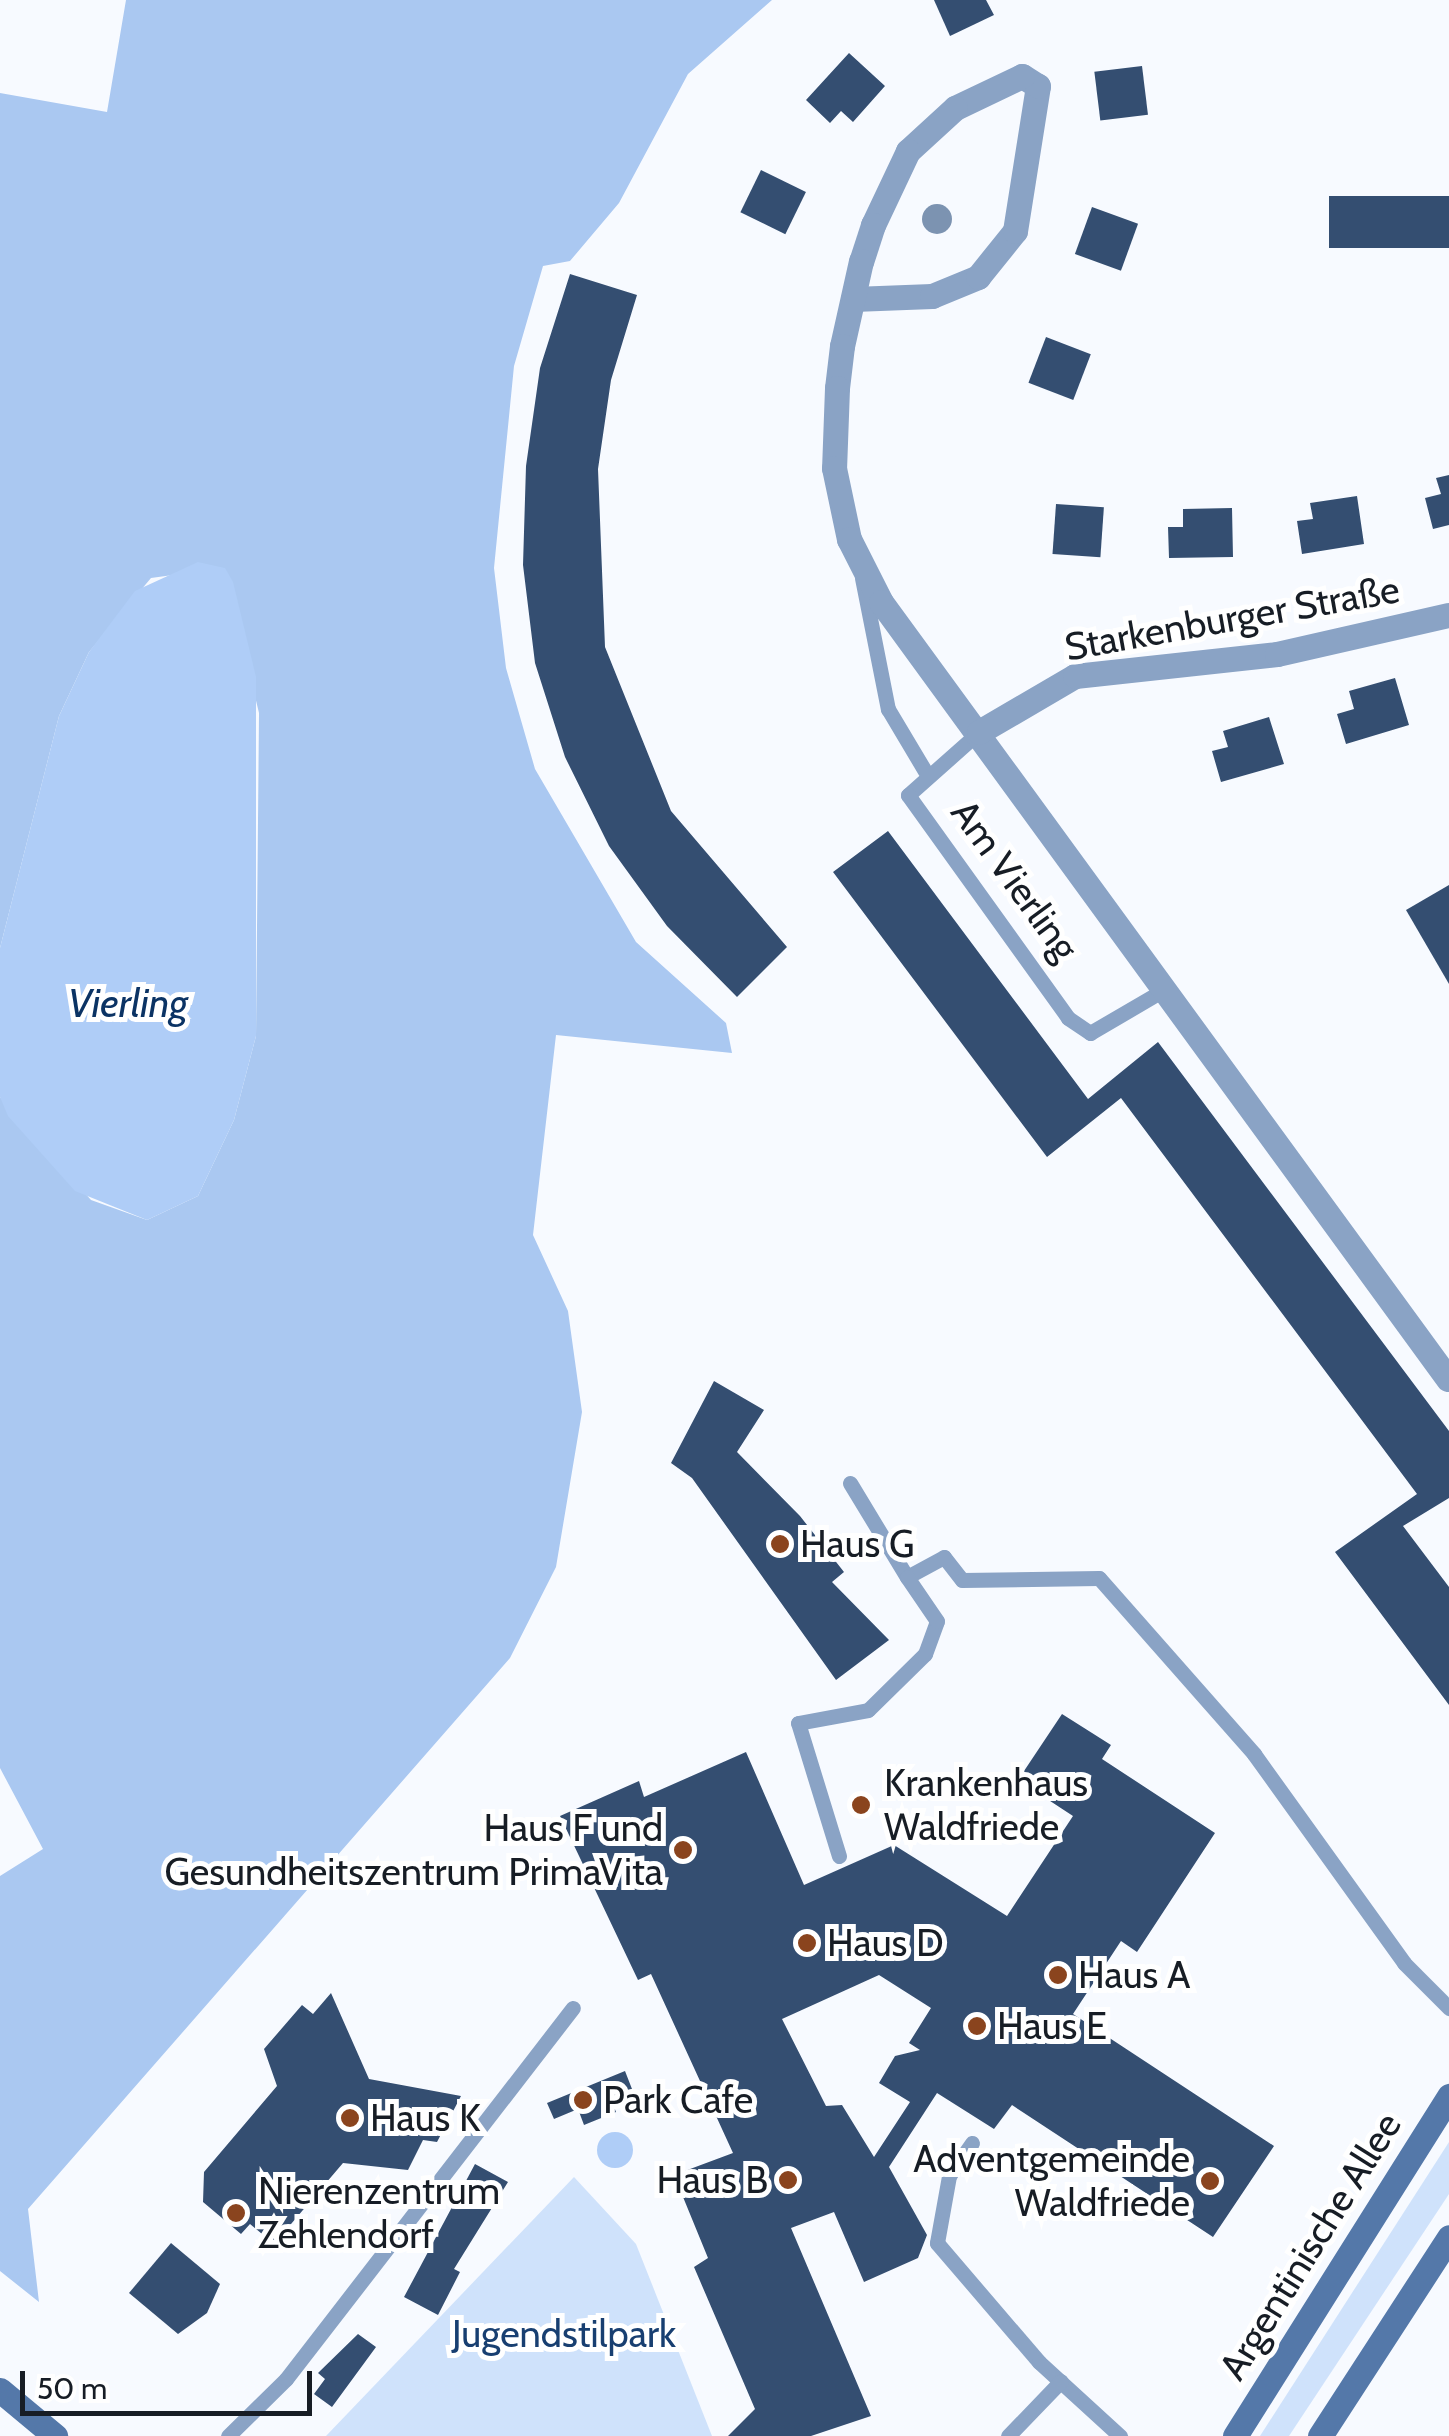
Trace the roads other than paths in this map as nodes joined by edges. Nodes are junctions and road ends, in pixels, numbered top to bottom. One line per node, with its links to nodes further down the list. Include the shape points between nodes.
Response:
1 (853, 299): 1 (street, Am Vierling, via 873,225 908,152 988,85 1022,76 1038,86 1015,232 978,277 932,296); 2 (street, Am Vierling, via 834,468)
2 (861, 571): 4 (street, Am Vierling); 5 (lane, Am Vierling, via 888,709)
3 (1449, 615): 4 (street, Starkenburger Straße, via 1277,654 1074,676)
4 (979, 732): 5 (lane); 6 (street, Am Vierling)
5 (925, 771): 6 (lane, Am Vierling, via 908,795 1068,1018 1090,1033)
6 (1162, 992): 7 (street, Am Vierling)
7 (1448, 1379)
8 (850, 1483): 9 (lane)
9 (907, 1577): 10 (lane, via 937,1621 925,1654 868,1710 798,1723); 12 (lane, via 944,1558 962,1580 1099,1578 1254,1754 1404,1963)
10 (839, 1856)
11 (573, 2008): 19 (lane, via 286,2378)
12 (1449, 2008)
13 (1449, 2096): 22 (main road, Argentinische Allee)
14 (972, 2143): 16 (lane, via 949,2176 937,2243)
15 (1449, 2238): 23 (main road)
16 (1060, 2381): 20 (lane); 21 (lane)
17 (0, 2390): 18 (main road)
18 (54, 2436)
19 (228, 2436)
20 (1008, 2436)
21 (1120, 2436)
22 (1235, 2436)
23 (1320, 2436)

